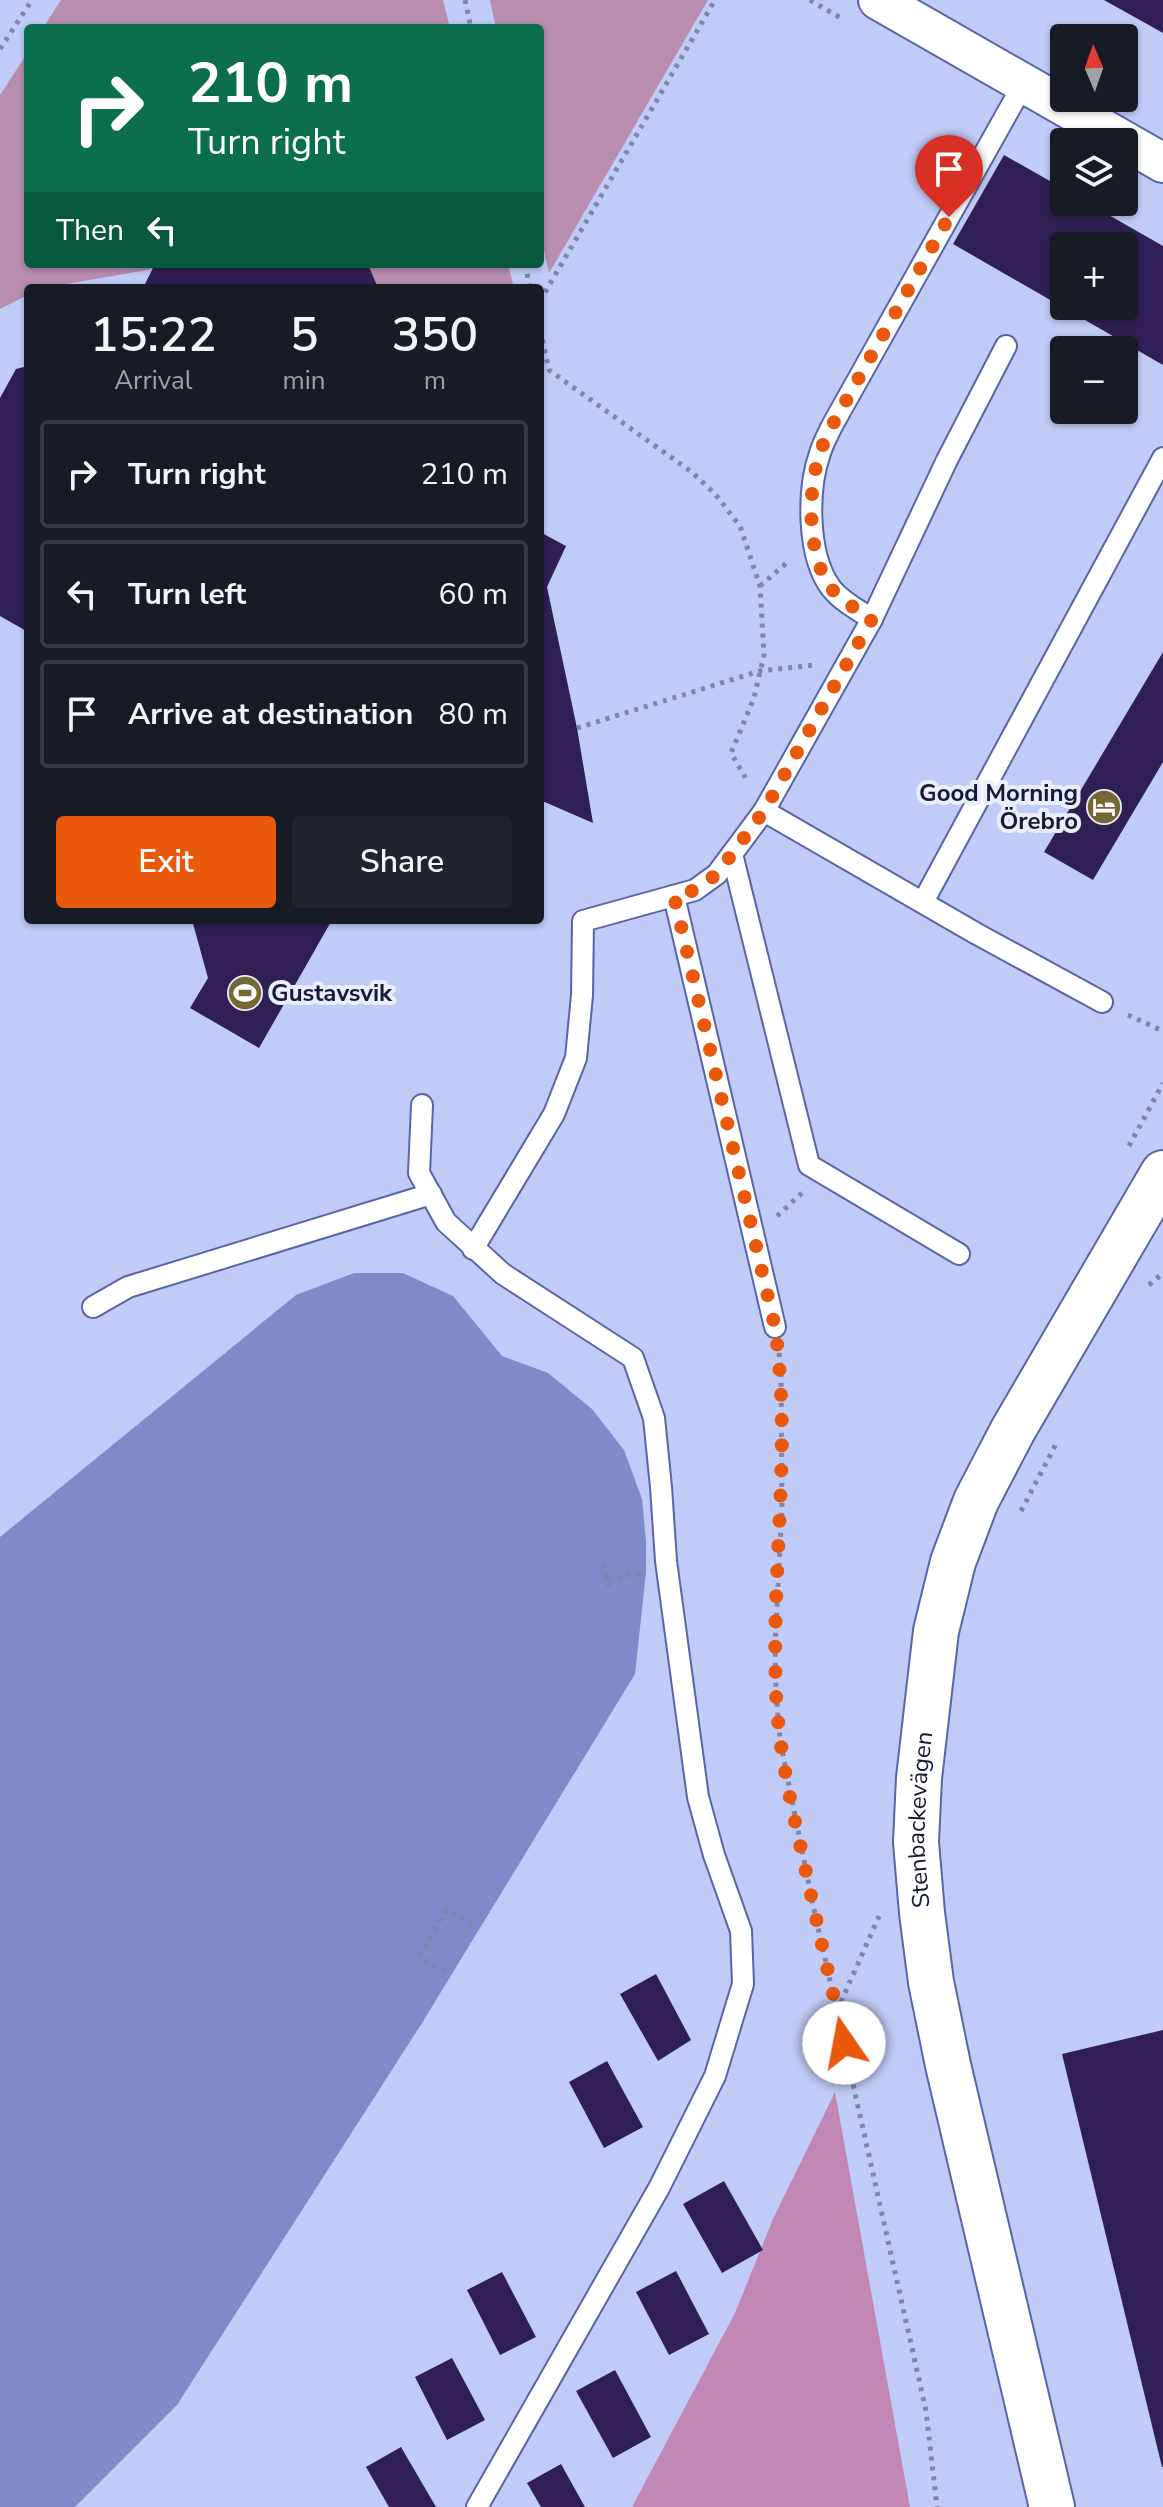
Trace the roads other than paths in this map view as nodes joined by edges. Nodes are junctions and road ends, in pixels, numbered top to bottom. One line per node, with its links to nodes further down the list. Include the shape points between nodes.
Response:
1 (878, 0): 2 (street)
2 (1024, 83): 3 (street); 6 (lane, via 819,454 812,499 815,550 832,589)
3 (1163, 163)
4 (1006, 346): 6 (lane)
5 (1163, 458): 10 (lane)
6 (872, 619): 7 (lane)
7 (764, 811): 8 (lane); 10 (lane)
8 (732, 854): 9 (lane, via 695,890); 16 (lane, via 809,1165)
9 (674, 896): 15 (lane, via 583,921 576,1058 554,1114); 18 (lane)
10 (923, 902): 11 (lane)
11 (1102, 1002)
12 (422, 1105): 14 (lane, via 419,1173)
13 (1163, 1173): 20 (street, Stenbackevägen, via 976,1501 953,1562 936,1631 919,1778 916,1842 931,1982)
14 (431, 1194): 15 (lane, via 446,1222); 17 (lane, via 128,1287)
15 (473, 1249): 19 (lane, via 633,1358 654,1418 666,1561 698,1797 741,1931 743,1984 715,2076 659,2188)
16 (959, 1254)
17 (93, 1307)
18 (775, 1327)
19 (477, 2507)
20 (1052, 2507)

